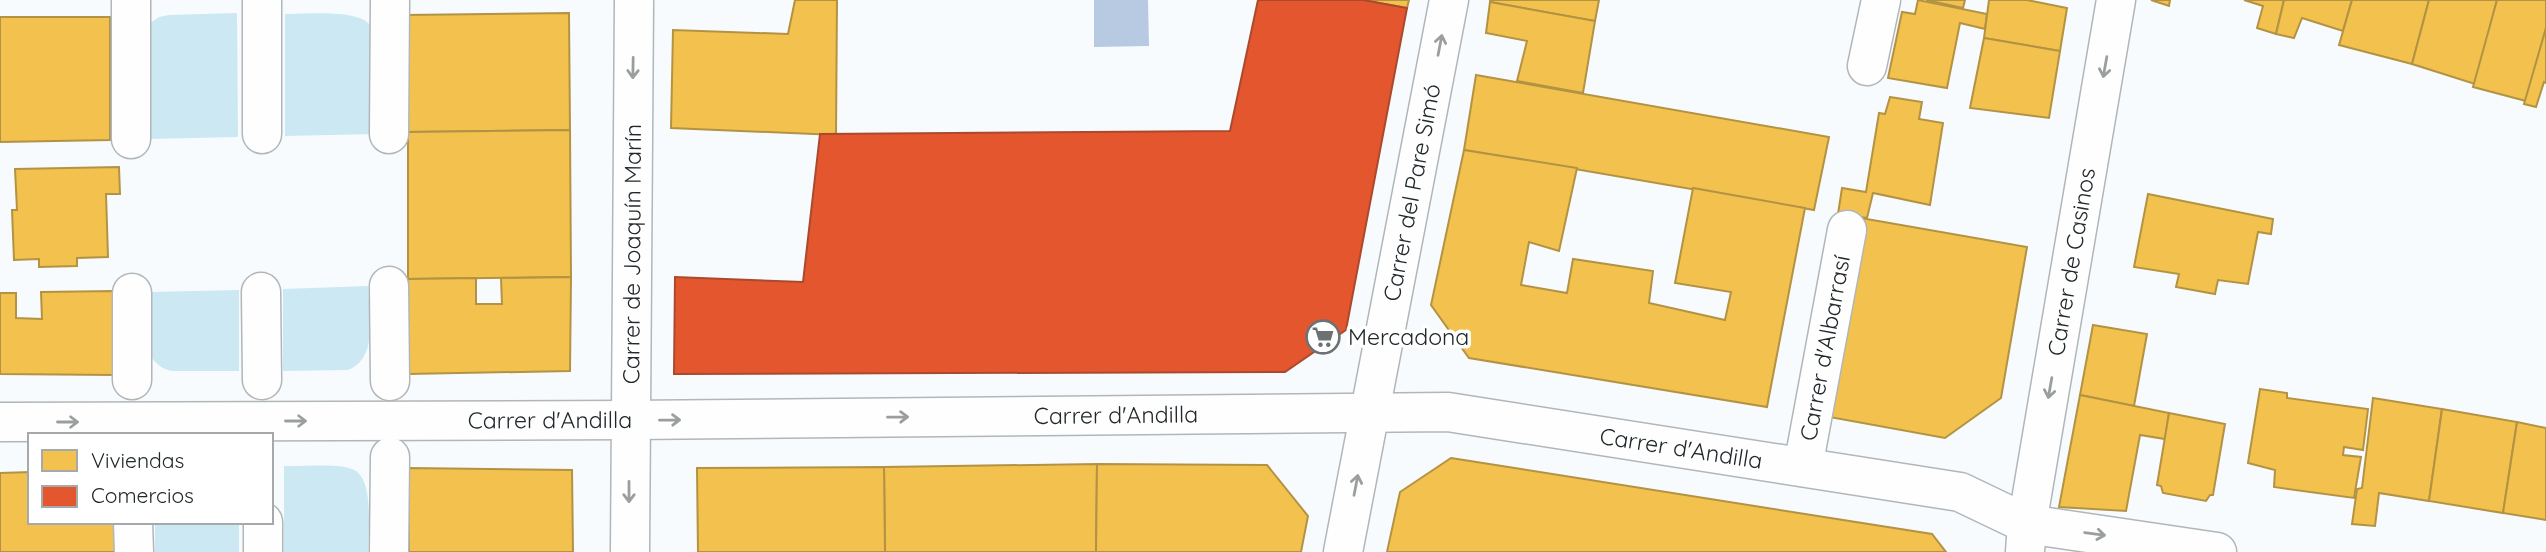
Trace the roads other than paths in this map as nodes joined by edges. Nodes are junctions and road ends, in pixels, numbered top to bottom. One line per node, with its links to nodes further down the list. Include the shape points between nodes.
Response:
1 (131, 0): 11 (street)
2 (262, 0): 9 (street)
3 (390, 0): 10 (street)
4 (634, 0): 20 (street, Carrer de Joaquín Marín, one-way to 20)
5 (1449, 0): 19 (street, Carrer del Pare Simó, one-way to 5)
6 (1881, 0): 8 (street)
7 (2116, 0): 26 (street, Carrer de Casinos, one-way to 26)
8 (1867, 66)
9 (262, 134)
10 (389, 134)
11 (131, 139)
12 (1847, 230): 23 (street, Carrer d'Albarrasí)
13 (389, 286): 18 (street)
14 (261, 292): 17 (street)
15 (132, 293): 16 (street)
16 (132, 380)
17 (261, 380)
18 (390, 381)
19 (1370, 412): 20 (street, Carrer d'Andilla, one-way to 19); 23 (street, Carrer d'Andilla, via 1448,412); 31 (street, Carrer del Pare Simó, one-way to 19)
20 (629, 420): 21 (street, Carrer d'Andilla, one-way to 20); 30 (street, Carrer de Joaquín Marín, one-way to 30)
21 (0, 422)
22 (390, 457): 29 (street)
23 (1802, 467): 26 (street, Carrer d'Andilla, via 1960,492)
24 (133, 524): 27 (street)
25 (262, 524): 28 (street)
26 (2026, 538): 32 (street, Carrer d'Andilla, one-way to 32)
27 (134, 552)
28 (263, 552)
29 (390, 552)
30 (630, 552)
31 (1343, 552)
32 (2217, 552)

